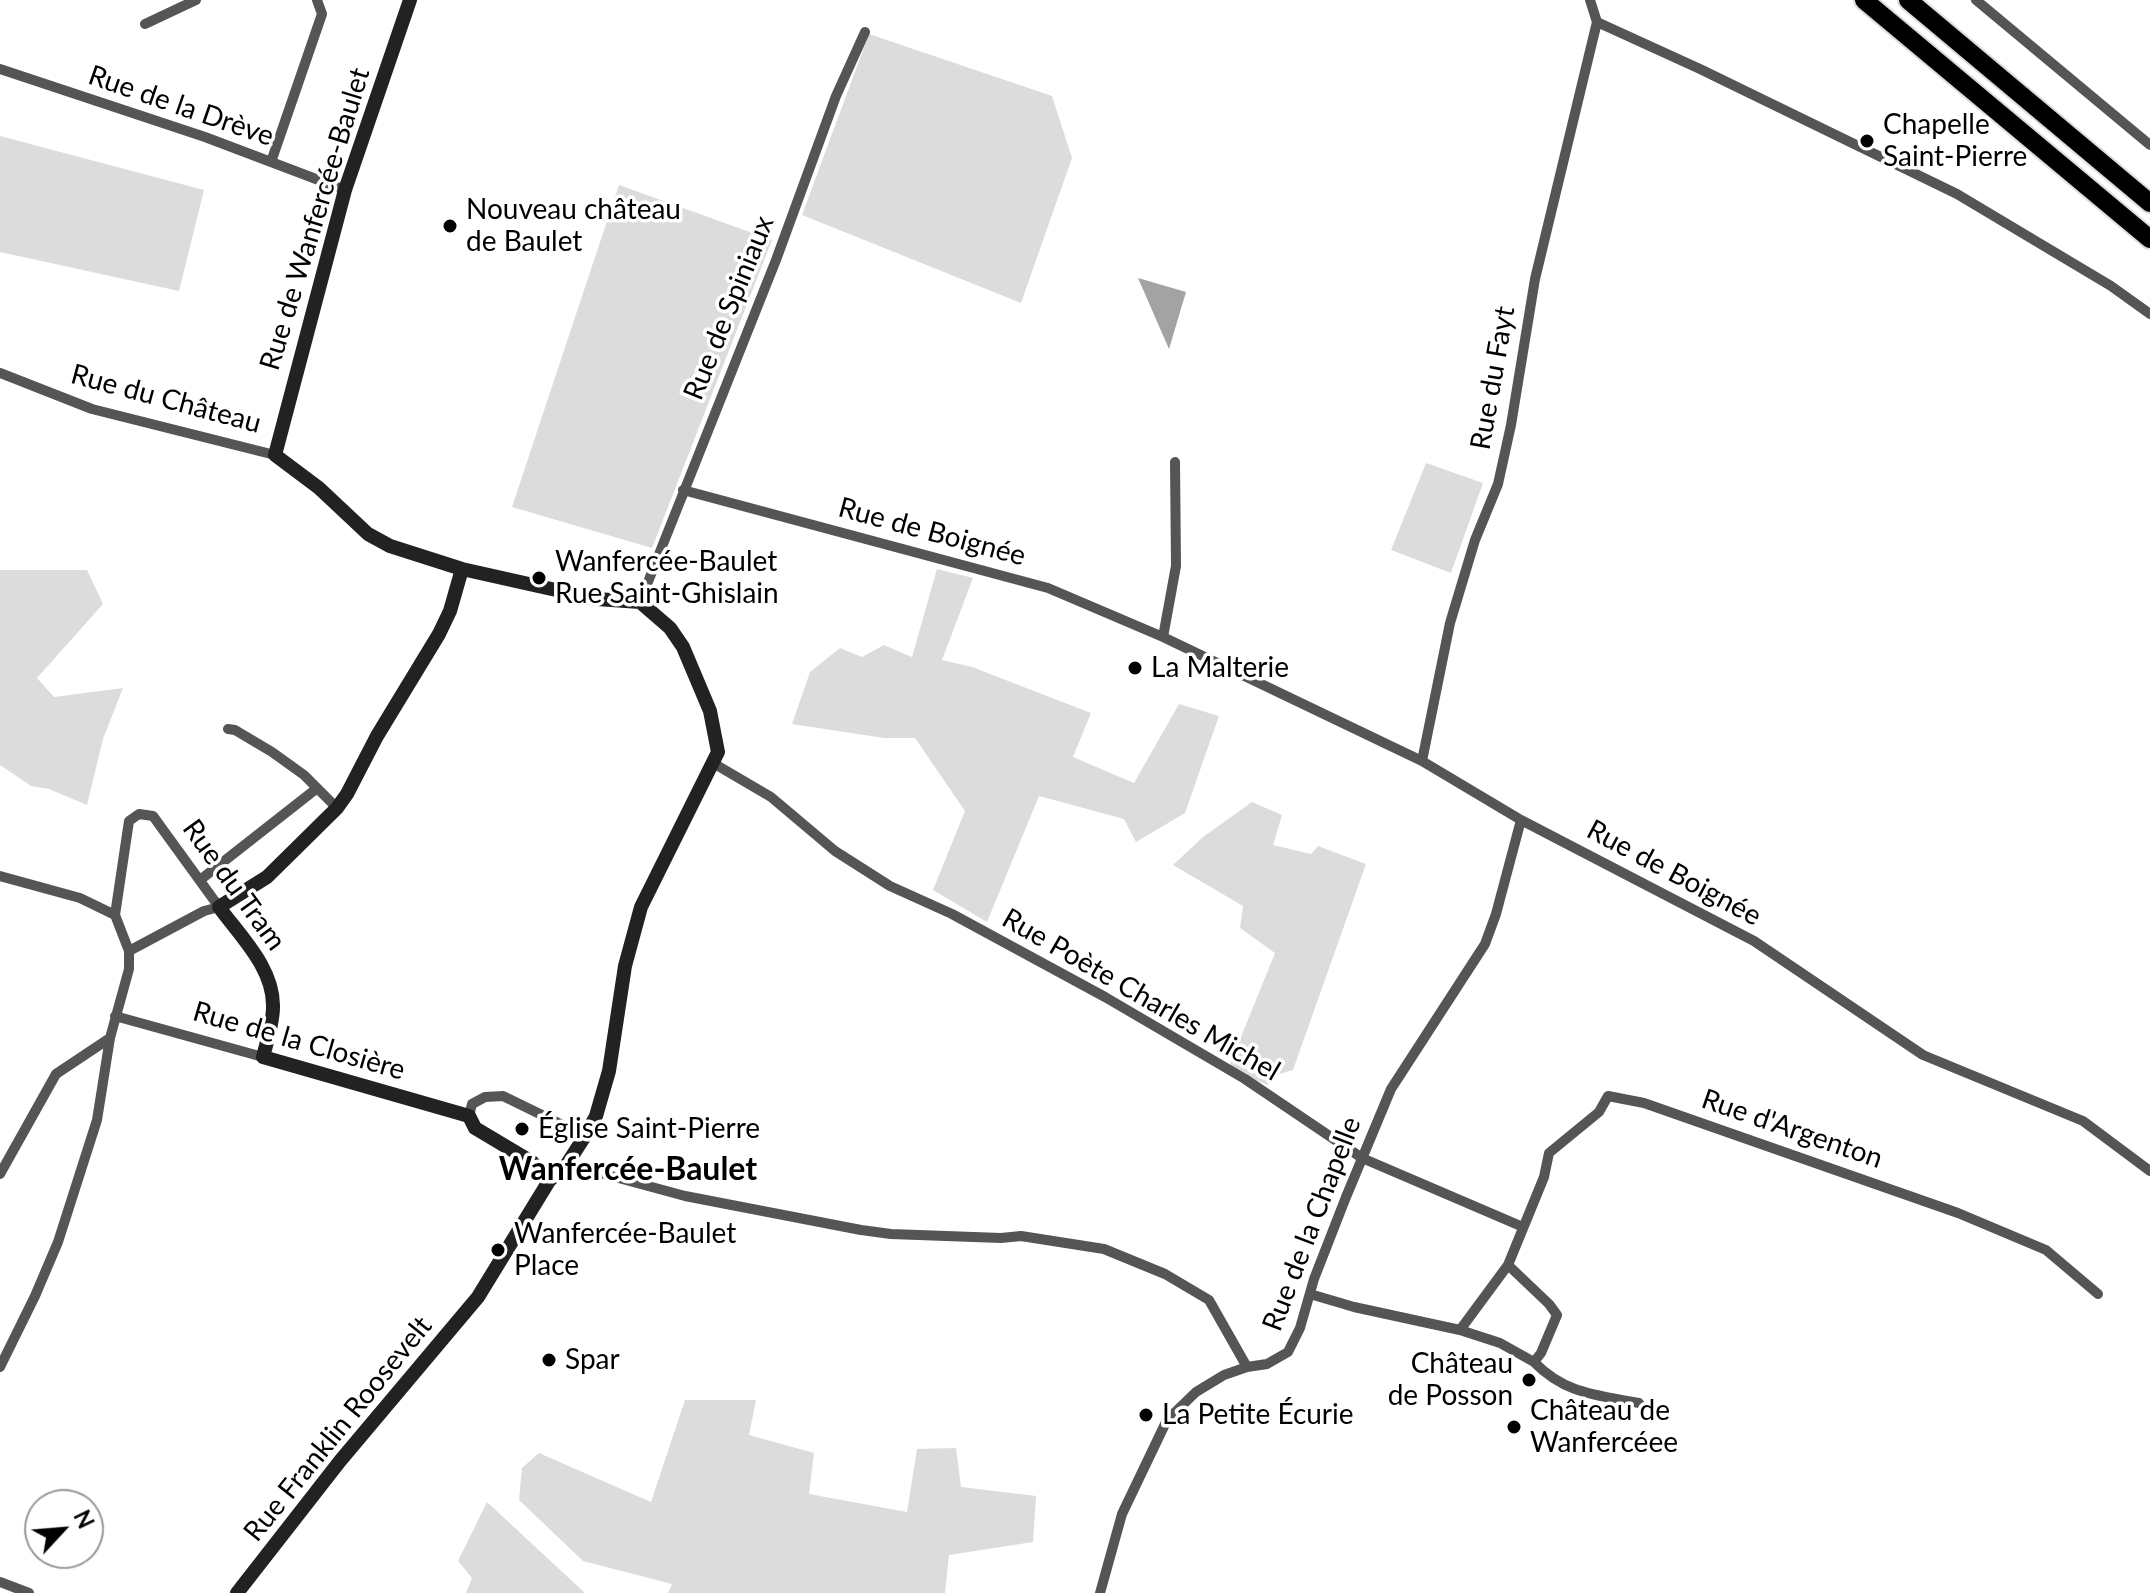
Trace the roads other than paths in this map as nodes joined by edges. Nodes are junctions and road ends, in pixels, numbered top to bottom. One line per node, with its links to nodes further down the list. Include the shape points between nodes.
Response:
1 (196, 0): 9 (street)
2 (317, 0): 13 (street, via 322,14)
3 (410, 0): 14 (main road, Rue de Wanfercée-Baulet)
4 (1590, 0): 8 (street)
5 (1864, 0): 16 (highway)
6 (1908, 0): 15 (highway)
7 (1976, 0): 12 (street)
8 (1597, 22): 17 (street, via 1957,194); 26 (street, Rue du Fayt, via 1535,279 1498,484 1450,623)
9 (145, 24)
10 (865, 32): 21 (street, Rue de Spiniaux)
11 (0, 69): 13 (street, Rue de la Drève)
12 (2150, 145)
13 (271, 162): 14 (street, Rue de la Drève)
14 (345, 190): 19 (main road, Rue de Wanfercée-Baulet)
15 (2150, 203)
16 (2150, 239)
17 (2150, 314)
18 (0, 373): 19 (street, Rue du Château, via 92,409)
19 (275, 455): 22 (main road, via 378,540)
20 (1175, 462): 24 (street, via 1176,566)
21 (683, 490): 23 (street, Rue de Spiniaux); 24 (street, Rue de Boignée, via 1048,588)
22 (462, 569): 23 (main road, via 597,599); 29 (main road, via 439,634)
23 (640, 602): 27 (main road, via 670,628 694,671 710,711 718,752)
24 (1163, 637): 26 (street, Rue de Boignée)
25 (228, 729): 28 (street, via 272,752)
26 (1422, 761): 30 (street, Rue de Boignée)
27 (713, 763): 40 (main road, Rue Franklin Roosevelt, via 641,907 625,966 609,1071); 41 (street, Rue Poète Charles Michel, via 771,797 835,851 890,886 1105,997 1245,1079)
28 (316, 789): 29 (street); 32 (street)
29 (337, 808): 33 (main road, via 267,877)
30 (1521, 820): 41 (street, Rue de la Chapelle, via 1485,944 1391,1089); 43 (street, Rue de Boignée, via 1754,941 1923,1055 2083,1121)
31 (0, 876): 34 (street, via 80,898)
32 (200, 880): 33 (street, Rue du Tram); 34 (street, Rue du Tram, via 153,816 139,814 126,831)
33 (219, 907): 35 (street); 38 (main road, Rue du Tram, via 268,980 273,1008)
34 (115, 915): 35 (street)
35 (129, 951): 36 (street)
36 (115, 1016): 37 (street); 38 (street, Rue de la Closière)
37 (110, 1038): 44 (street, via 56,1074); 52 (street, via 97,1120 58,1242)
38 (263, 1057): 39 (main road, Rue de la Closière)
39 (469, 1116): 40 (street, via 472,1104 503,1096); 45 (main road, Rue de la Closière, via 475,1128 532,1162)
40 (585, 1136): 42 (main road, Rue Franklin Roosevelt)
41 (1362, 1158): 46 (street, Rue Poète Charles Michel); 48 (street, Rue de la Chapelle)
42 (567, 1164): 45 (main road, Rue Franklin Roosevelt); 53 (street, Rue de la Chapelle, via 699,1199 861,1230 1021,1236 1104,1249 1165,1274 1209,1300)
43 (2150, 1171)
44 (0, 1174)
45 (549, 1181): 57 (main road, Rue Franklin Roosevelt, via 478,1297)
46 (1523, 1227): 47 (street); 49 (street, Rue d'Argenton, via 1549,1153 1599,1112 1608,1096 1644,1103 1958,1213 2046,1250)
47 (1508, 1265): 50 (street); 51 (street, via 1557,1315)
48 (1310, 1294): 50 (street); 53 (street, Rue de la Chapelle, via 1288,1352 1267,1364)
49 (2098, 1294)
50 (1460, 1330): 51 (street)
51 (1534, 1362): 54 (street, via 1575,1391)
52 (0, 1367)
53 (1247, 1367): 58 (street, via 1196,1392 1167,1420 1122,1514)
54 (1639, 1403)
55 (0, 1582): 56 (street)
56 (29, 1593)
57 (237, 1593)
58 (1100, 1593)

